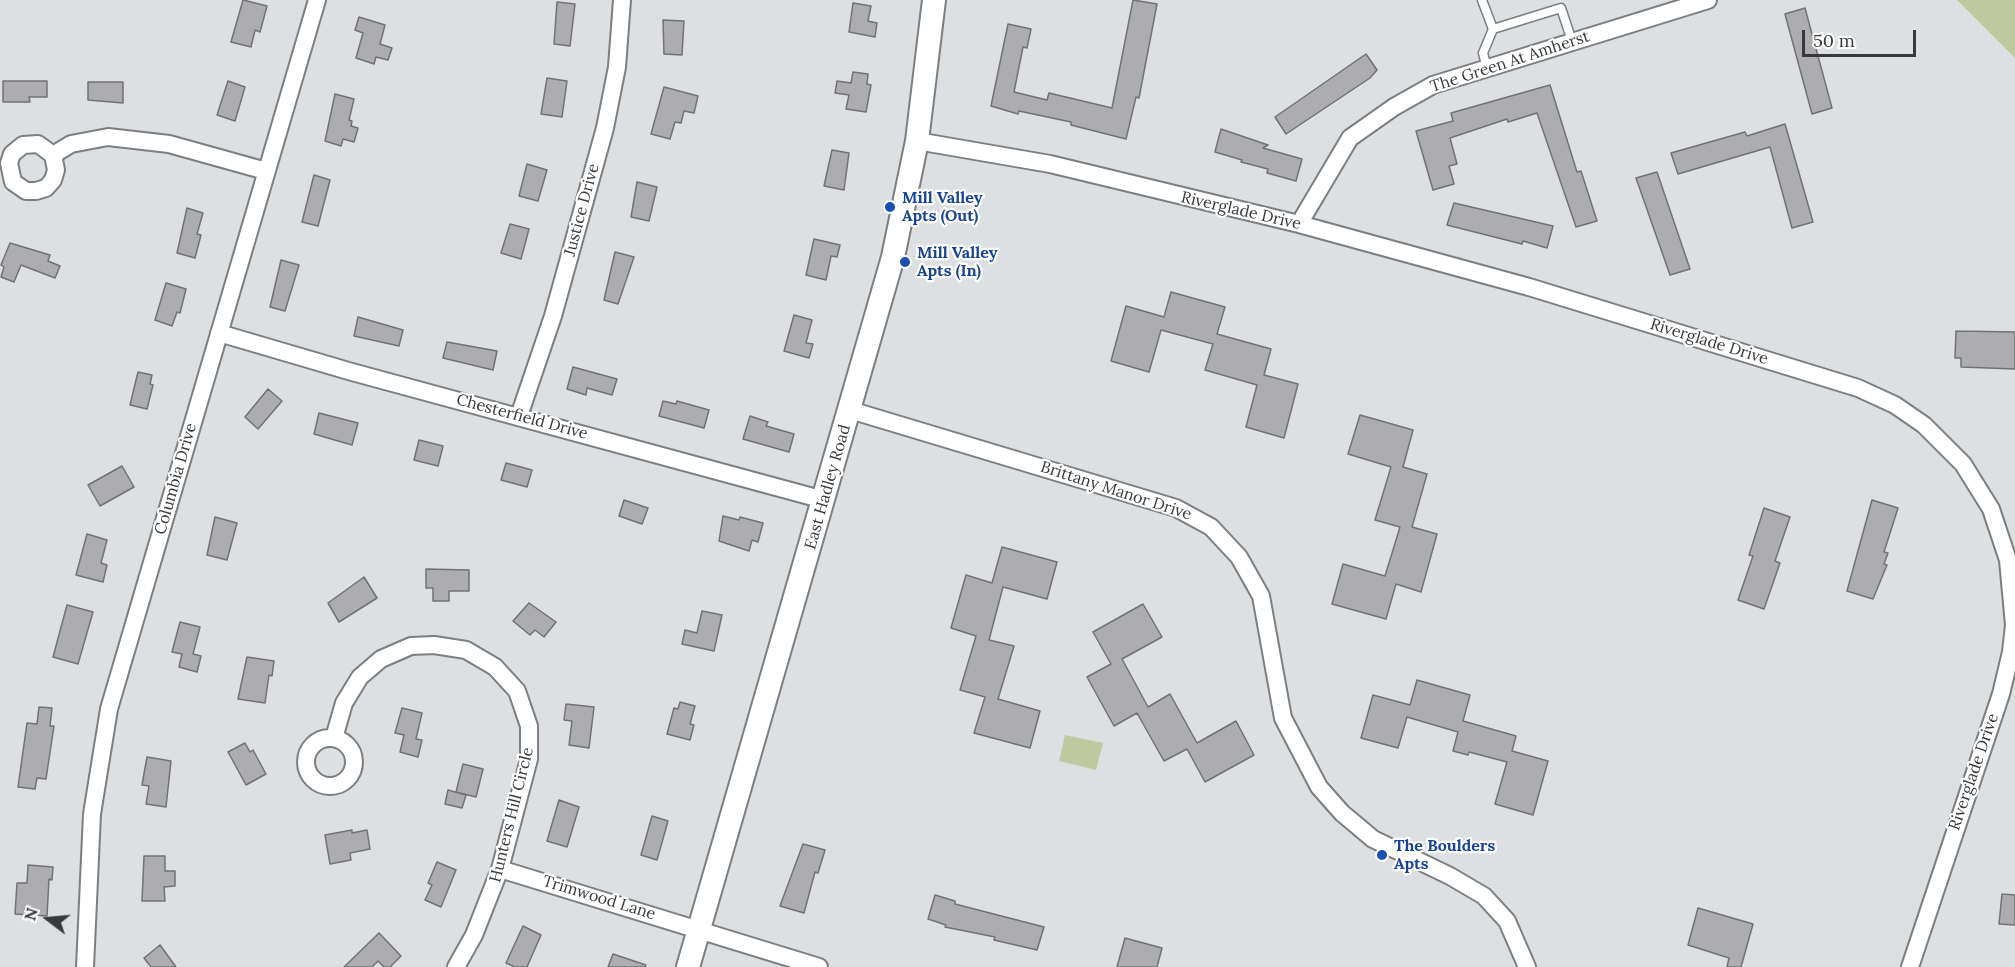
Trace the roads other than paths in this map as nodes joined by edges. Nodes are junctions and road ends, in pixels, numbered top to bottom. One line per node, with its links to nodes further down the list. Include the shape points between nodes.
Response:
1 (317, 0): 11 (street, Columbia Drive)
2 (621, 0): 15 (street, Justice Drive, via 617,67 607,122 553,316)
3 (934, 0): 9 (street, East Hadley Road)
4 (1482, 0): 6 (lane)
5 (1708, 0): 7 (street, The Green At Amherst)
6 (1492, 29): 7 (lane, via 1561,8); 8 (lane, via 1483,53)
7 (1572, 41): 8 (street, The Green At Amherst)
8 (1487, 68): 12 (street, The Green At Amherst, via 1433,85 1350,138)
9 (917, 141): 12 (street, Riverglade Drive, via 1050,164); 14 (street, East Hadley Road, via 893,257)
10 (53, 155): 11 (street, via 80,141 118,137 169,144)
11 (266, 171): 13 (street, Columbia Drive)
12 (1299, 224): 25 (street, Riverglade Drive, via 1529,286 1858,388 1915,418 1963,464 1985,496 2001,535 2010,572 2014,634 2001,694)
13 (219, 333): 15 (street, Chesterfield Drive); 20 (street, Columbia Drive, via 107,717 91,823)
14 (850, 410): 16 (street, East Hadley Road); 24 (street, Brittany Manor Drive, via 1176,508 1211,526 1232,548 1257,586 1283,718 1319,787 1373,839 1484,896 1513,931)
15 (519, 416): 16 (street, Chesterfield Drive)
16 (824, 500): 19 (street, East Hadley Road)
17 (334, 738): 18 (street, Hunters Hill Circle, via 352,687 370,667 390,654 423,645 446,646 466,650 495,667 517,691 527,718 531,746)
18 (500, 869): 19 (street, Trimwood Lane); 21 (street, Hunters Hill Circle, via 474,935)
19 (699, 929): 22 (street, East Hadley Road); 23 (street, Trimwood Lane)
20 (86, 967)
21 (456, 967)
22 (687, 967)
23 (819, 967)
24 (1527, 967)
25 (1910, 967)

